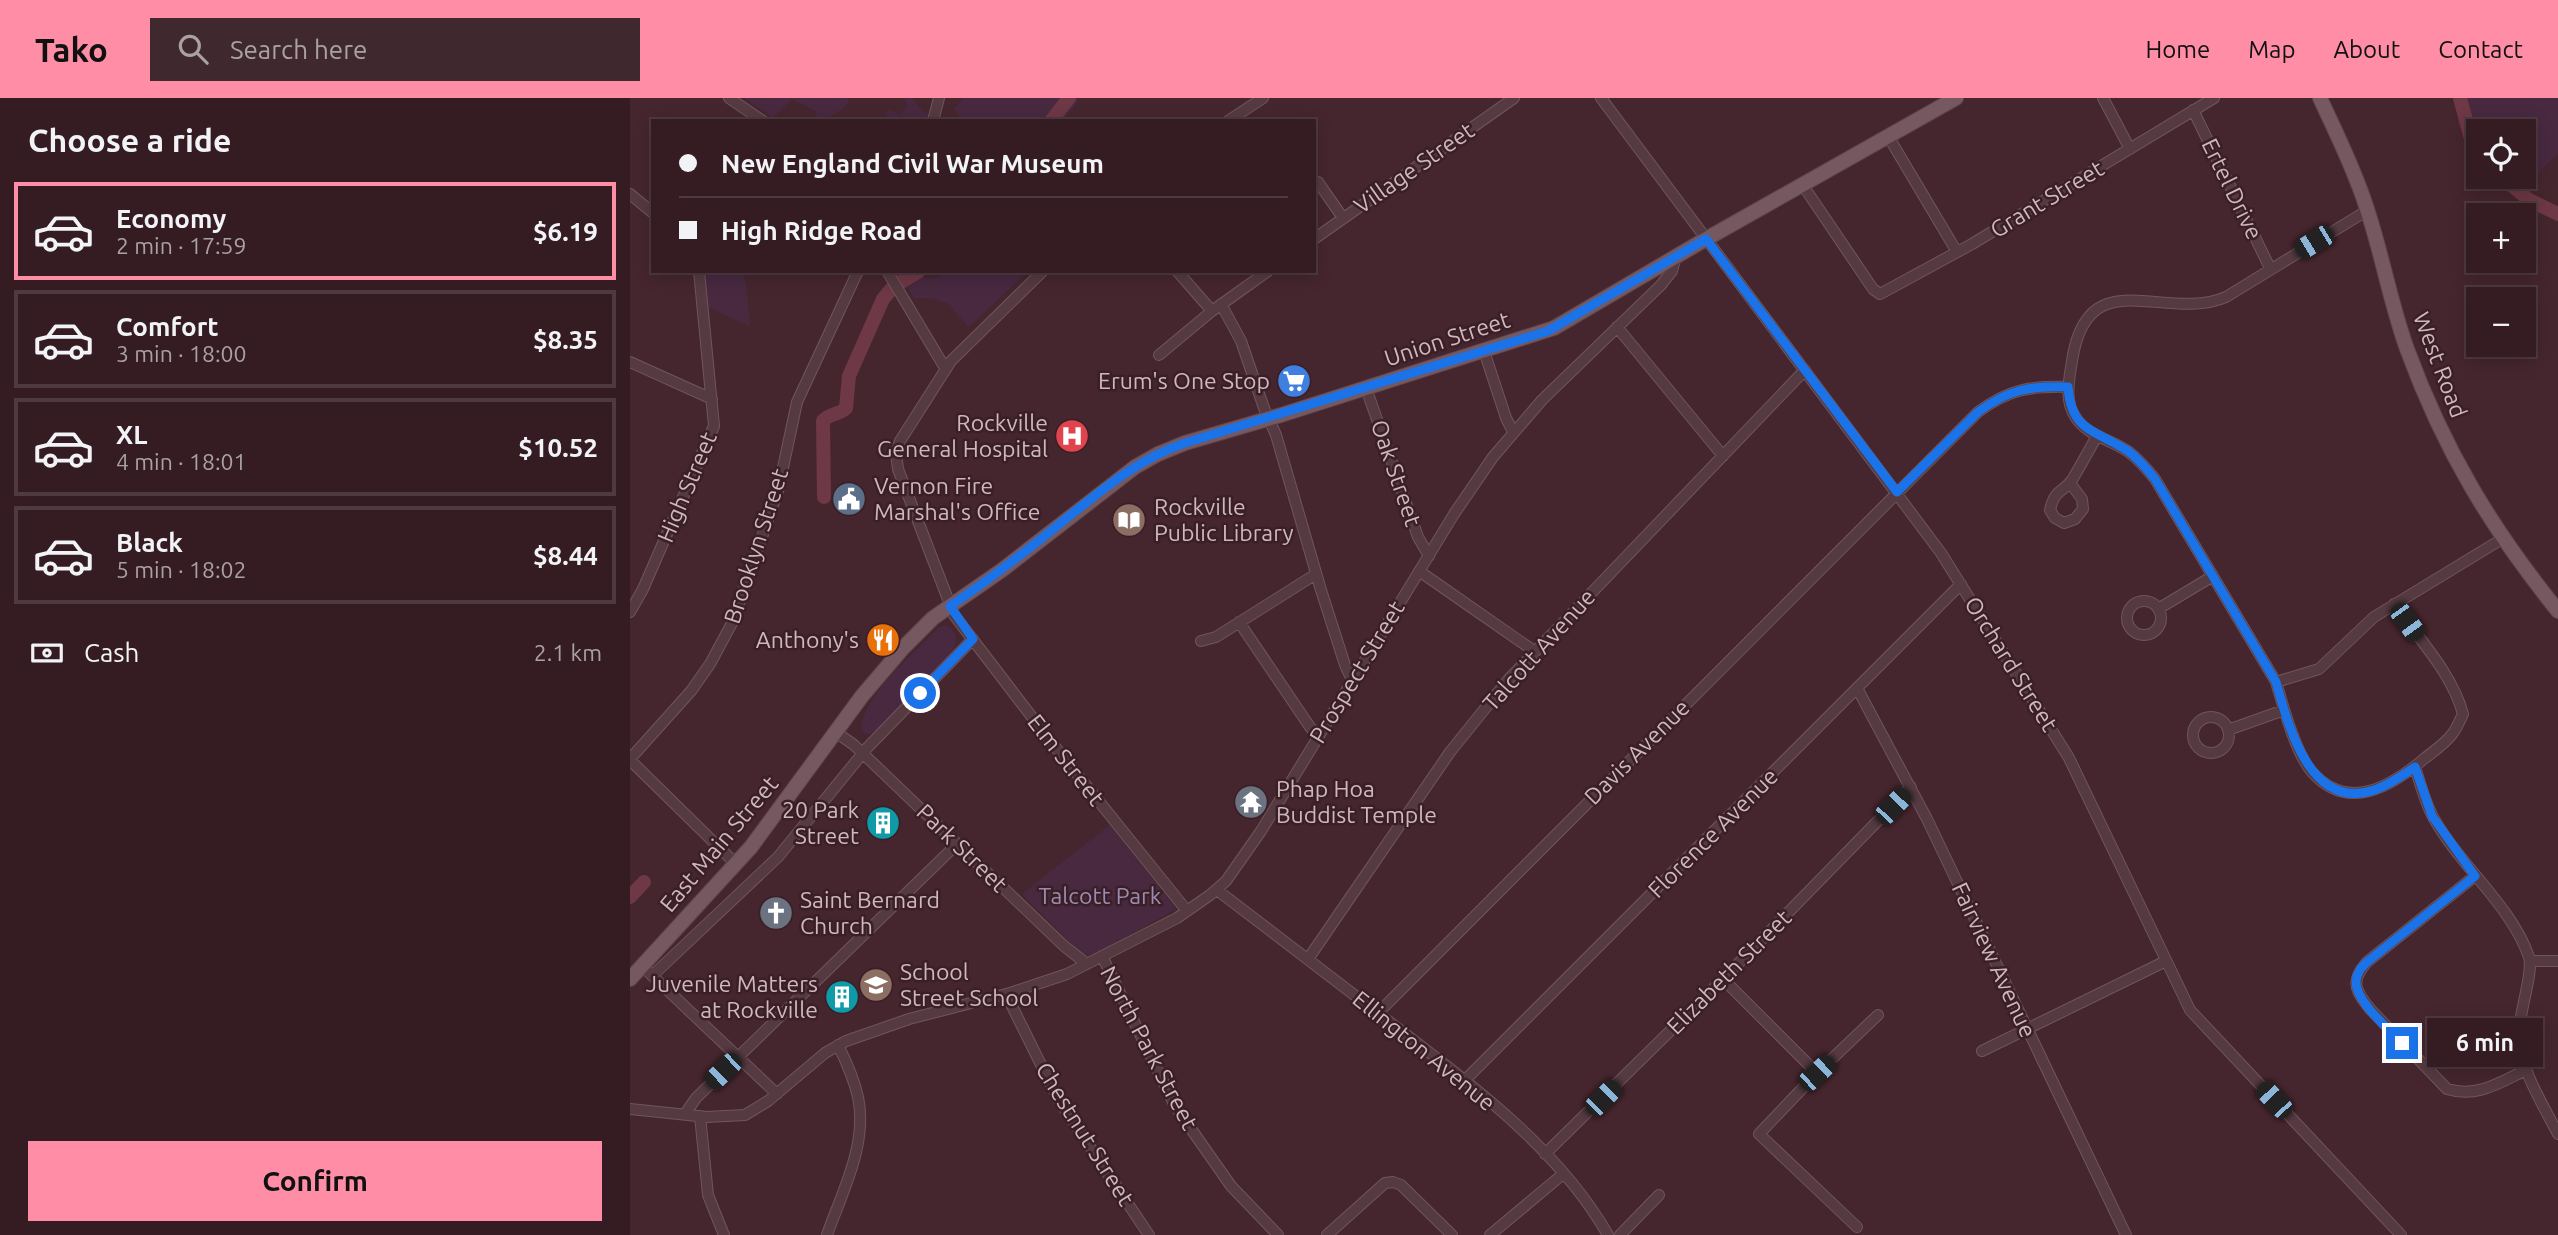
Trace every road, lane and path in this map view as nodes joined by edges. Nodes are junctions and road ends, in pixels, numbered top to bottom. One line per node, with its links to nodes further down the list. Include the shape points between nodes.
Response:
1 (729, 98): 11 (street)
2 (939, 98): 12 (street)
3 (1263, 98): 13 (street)
4 (1514, 98): 21 (street, Village Street)
5 (1601, 98): 23 (street, Orchard Street)
6 (1956, 98): 14 (main road, Union Street)
7 (2103, 98): 15 (street)
8 (2214, 98): 10 (street, Grant Street)
9 (2320, 98): 19 (main road, West Road)
10 (2193, 110): 15 (street, Grant Street); 26 (street, Ertel Drive)
11 (760, 119)
12 (934, 119)
13 (1231, 119)
14 (1888, 136): 17 (main road, Union Street); 24 (street)
15 (2130, 149): 24 (street, Grant Street)
16 (1316, 182): 21 (street)
17 (1802, 184): 23 (main road, Union Street); 24 (street, Grant Street, via 1878,294)
18 (630, 194): 20 (street)
19 (2368, 210): 26 (street); 51 (main road, West Road, via 2401,330 2423,389 2458,466)
20 (651, 211)
21 (1343, 218): 22 (street, Village Street)
22 (1316, 238)
23 (1706, 239): 25 (main road, Union Street); 41 (street, Orchard Street)
24 (1957, 252)
25 (1676, 256): 27 (main road, Union Street); 34 (street, Prospect Street, via 1670,274)
26 (2270, 268): 42 (street, via 2225,297 2202,305 2138,300 2101,306 2075,339)
27 (1651, 270): 34 (street); 37 (main road, Union Street, via 1554,328)
28 (699, 273): 44 (street, High Street)
29 (857, 273): 74 (street, Brooklyn Street, via 797,402 778,491 728,632 691,691)
30 (888, 273): 40 (street)
31 (1041, 273): 40 (street, Elm Street)
32 (1179, 273): 35 (street)
33 (1265, 273): 35 (street)
34 (1652, 292): 36 (street, Prospect Street)
35 (1217, 307): 38 (street); 45 (street, via 1241,341)
36 (1617, 327): 46 (street, Prospect Street); 48 (street)
37 (1484, 351): 43 (main road, Union Street); 46 (street)
38 (1159, 355)
39 (630, 362): 44 (street)
40 (945, 368): 58 (street, Elm Street, via 896,453 902,482)
41 (1805, 370): 48 (street, Talcott Avenue); 50 (street, Orchard Street)
42 (2068, 387): 47 (street, via 2076,418); 50 (street, Davis Avenue, via 2024,388 1991,402)
43 (1366, 388): 45 (main road, Union Street); 52 (street, Oak Street, via 1418,537)
44 (712, 399): 61 (street, High Street, via 711,435)
45 (1268, 418): 54 (street); 58 (main road, Union Street, via 1185,443 1147,460)
46 (1513, 432): 52 (street, Prospect Street)
47 (2097, 436): 49 (street); 55 (street, via 2142,463)
48 (1723, 456): 65 (street, Talcott Avenue)
49 (2070, 484)
50 (1897, 492): 56 (street, Orchard Street); 92 (street, Davis Avenue)
51 (2502, 538): 57 (street); 60 (main road, West Road)
52 (1429, 556): 53 (street, Prospect Street)
53 (1419, 571): 65 (street); 66 (street, Prospect Street)
54 (1316, 574): 62 (street); 66 (street)
55 (2213, 576): 59 (street); 67 (street)
56 (1961, 584): 68 (street, Florence Avenue); 84 (street, Orchard Street, via 2069,758)
57 (2394, 604): 67 (street, via 2355,632 2319,669); 75 (street, via 2446,677 2463,714 2454,733)
58 (950, 606): 63 (street, Elm Street); 71 (main road, East Main Street, via 887,666)
59 (2158, 609)
60 (2558, 611)
61 (630, 612)
62 (1239, 622): 64 (street); 72 (street)
63 (973, 639): 73 (street); 81 (street, Elm Street)
64 (1201, 641)
65 (1534, 651): 83 (street, Talcott Avenue, via 1450,752)
66 (1352, 680): 72 (street, Prospect Street)
67 (2276, 682): 69 (street)
68 (1857, 688): 76 (street, Fairview Avenue); 100 (street, Florence Avenue)
69 (2284, 710): 70 (street); 75 (street, via 2311,771 2340,790 2358,794 2375,790)
70 (2228, 730)
71 (837, 733): 73 (street, Park Street); 78 (main road, East Main Street)
72 (1319, 736): 80 (street, Prospect Street, via 1248,851)
73 (863, 753): 77 (street, Park Street); 88 (street, via 778,857)
74 (630, 759): 78 (street)
75 (2415, 767): 79 (street, via 2432,816)
76 (1911, 787): 90 (street, Elizabeth Street); 94 (street, Fairview Avenue)
77 (957, 844): 87 (street, Park Street); 97 (street)
78 (736, 864): 88 (main road, East Main Street)
79 (2475, 876): 85 (street, via 2514,925); 98 (street, via 2367,962 2356,983 2370,1009 2447,1089 2477,1093)
80 (1217, 890): 81 (street, Prospect Street); 83 (street, Ellington Avenue)
81 (1187, 911): 82 (street, Prospect Street)
82 (1102, 956): 87 (street, Prospect Street); 113 (street, North Park Street, via 1175,1106 1231,1186)
83 (1308, 960): 92 (street, Ellington Avenue)
84 (2166, 961): 94 (street); 120 (street, Orchard Street, via 2195,1016)
85 (2531, 961): 86 (street); 98 (street, via 2519,1034)
86 (2558, 961)
87 (1087, 964): 91 (street, Prospect Street)
88 (647, 971): 89 (main road, East Main Street); 97 (street)
89 (630, 979)
90 (1723, 979): 99 (street); 106 (street, Elizabeth Street)
91 (1006, 994): 95 (street, Prospect Street, via 909,1019); 112 (street, Chestnut Street, via 1058,1099)
92 (1378, 1013): 100 (street, Ellington Avenue)
93 (1878, 1015): 99 (street)
94 (2027, 1030): 96 (street); 119 (street, Fairview Avenue)
95 (838, 1045): 101 (street, Prospect Street); 111 (street, via 858,1094 859,1130 851,1171)
96 (1982, 1051)
97 (737, 1058): 101 (street); 103 (street, via 695,1098)
98 (2526, 1070): 105 (street)
99 (1817, 1073): 109 (street, via 1759,1134)
100 (1464, 1081): 106 (street, Ellington Avenue)
101 (777, 1094): 104 (street, Prospect Street, via 745,1115)
102 (630, 1109): 103 (street, Prospect Street)
103 (685, 1114): 104 (street, Prospect Street)
104 (700, 1116): 110 (street, via 708,1195)
105 (2558, 1134)
106 (1545, 1154): 107 (street, Ellington Avenue)
107 (1563, 1174): 116 (street); 117 (street, Ellington Avenue)
108 (1660, 1195): 118 (street)
109 (1857, 1227)
110 (724, 1235)
111 (827, 1235)
112 (1149, 1235)
113 (1278, 1235)
114 (1327, 1235): 115 (street, via 1385,1183 1393,1182)
115 (1451, 1235)
116 (1490, 1235)
117 (1608, 1235)
118 (1620, 1235)
119 (2126, 1235)
120 (2401, 1235)

